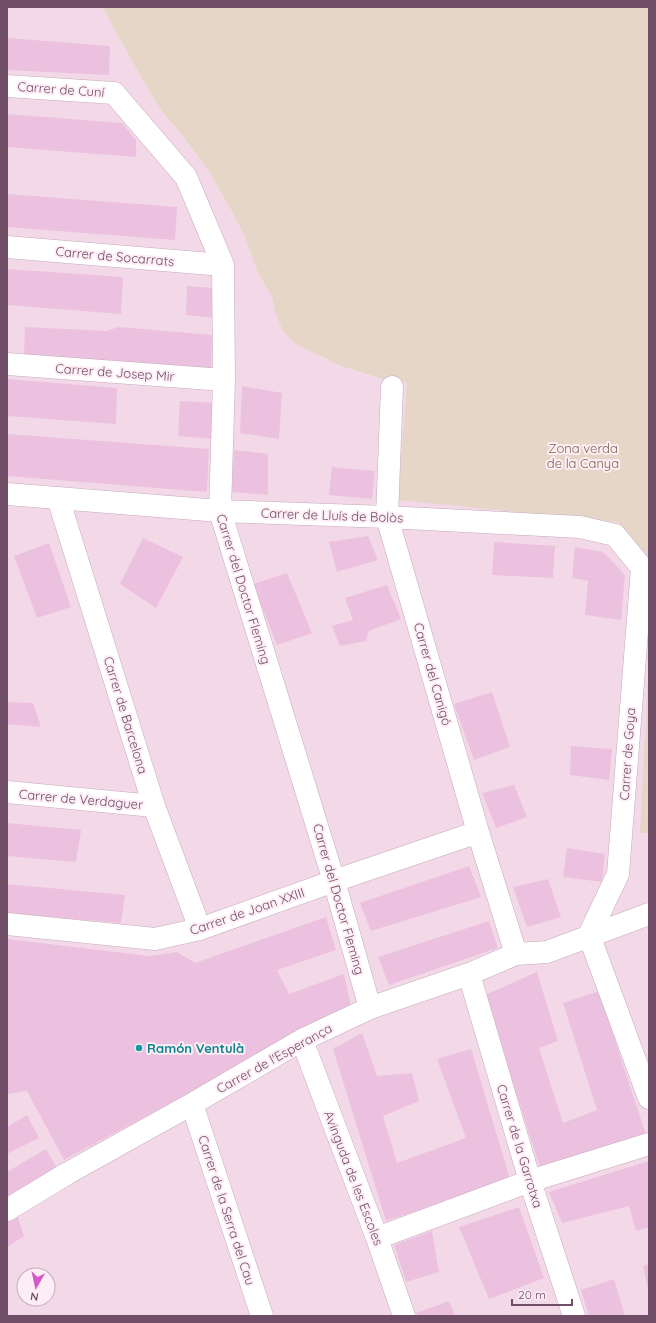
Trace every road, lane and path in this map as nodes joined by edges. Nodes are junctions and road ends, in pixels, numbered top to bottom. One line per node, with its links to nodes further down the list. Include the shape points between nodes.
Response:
1 (7, 86): 2 (street, Carrer de Cuní)
2 (114, 92): 4 (street, Carrer del Doctor Fleming, via 186,177)
3 (7, 247): 4 (street, Carrer de Socarrats)
4 (223, 265): 6 (street, Carrer del Doctor Fleming)
5 (7, 364): 6 (street, Carrer de Josep Mir)
6 (224, 380): 10 (street, Carrer del Doctor Fleming)
7 (392, 387): 11 (street, Carrer del Canigó)
8 (7, 494): 9 (street, Carrer de Lluís de Bolòs)
9 (58, 498): 10 (street, Carrer de Lluís de Bolòs); 14 (street, Carrer de Barcelona)
10 (220, 511): 11 (street, Carrer de Lluís de Bolòs); 16 (street, Carrer del Doctor Fleming)
11 (387, 517): 12 (street, Carrer de Lluís de Bolòs, via 580,527 615,536); 15 (street, Carrer del Canigó)
12 (642, 568): 20 (street, Carrer de Goya, via 618,874)
13 (7, 792): 14 (street, Carrer de Verdaguer)
14 (154, 806): 19 (street, Carrer de Barcelona)
15 (478, 832): 16 (street, Carrer de Joan XXIII); 21 (street, Carrer del Canigó)
16 (334, 880): 19 (street, Carrer de Joan XXIII); 23 (street, Carrer del Doctor Fleming)
17 (649, 914): 20 (street, Carrer de l'Esperança)
18 (7, 924): 19 (street, Carrer de Joan XXIII, via 155,939)
19 (200, 929)
20 (589, 935): 21 (street, Carrer de l'Esperança, via 547,952); 25 (street)
21 (516, 954): 22 (street, Carrer de l'Esperança)
22 (468, 974): 23 (street, Carrer de l'Esperança); 28 (street, Carrer de la Garrotxa)
23 (370, 1008): 24 (street, Carrer de l'Esperança)
24 (302, 1040): 26 (street, Carrer de l'Esperança); 30 (street, Avinguda de les Escoles)
25 (649, 1098)
26 (192, 1104): 29 (street, Carrer de l'Esperança); 31 (street, Carrer de la Serra del Cau)
27 (649, 1144): 28 (street)
28 (530, 1181): 30 (street); 33 (street, Carrer de la Garrotxa)
29 (7, 1210)
30 (377, 1238): 32 (street, Avinguda de les Escoles)
31 (262, 1316)
32 (404, 1316)
33 (574, 1316)

